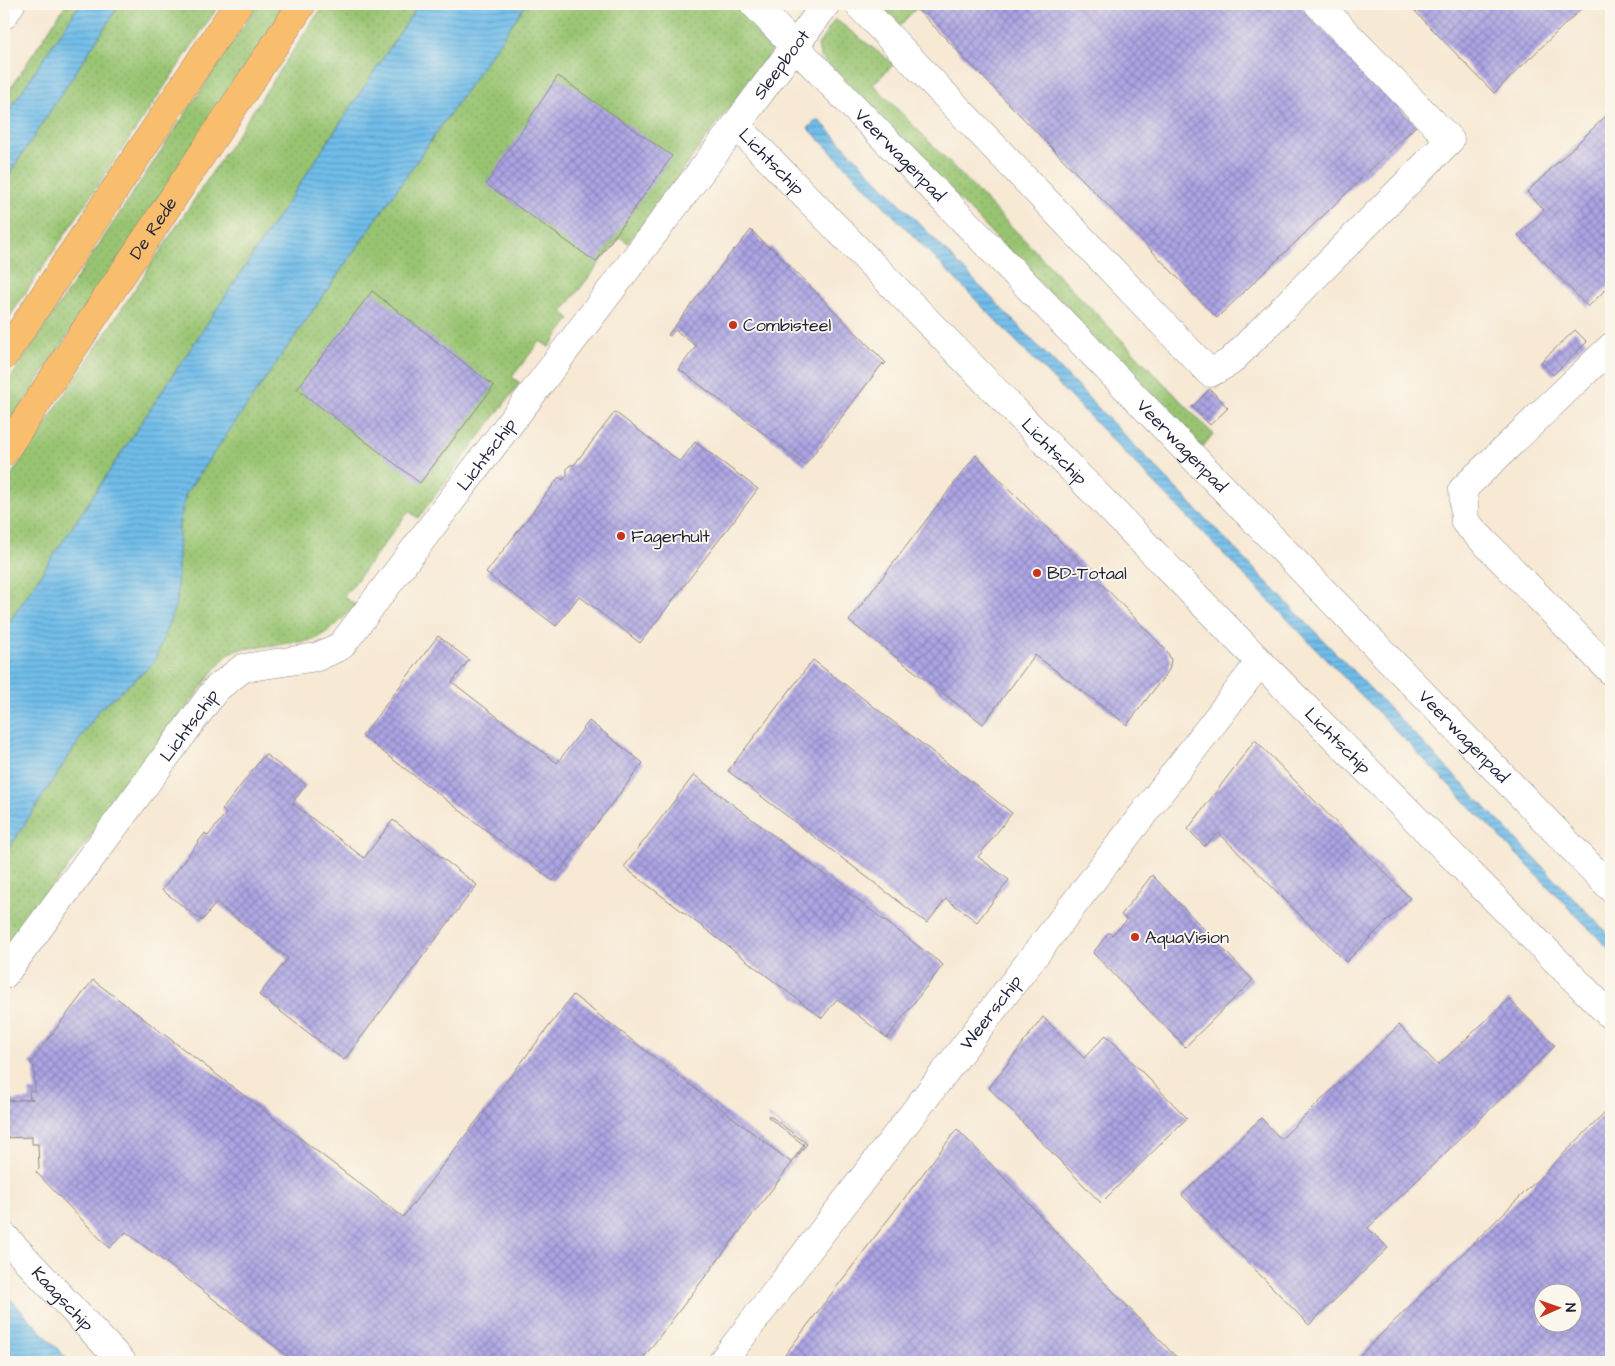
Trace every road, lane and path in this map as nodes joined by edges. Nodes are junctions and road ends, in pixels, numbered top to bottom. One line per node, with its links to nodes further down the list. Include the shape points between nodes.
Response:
1 (11, 4): 8 (street)
2 (238, 4): 12 (main road)
3 (302, 4): 13 (main road, De Rede)
4 (754, 4): 9 (street, Veerwagenpad)
5 (826, 4): 9 (street, Sleepboot)
6 (858, 4): 7 (street, via 1210,373 1230,362 1450,140)
7 (1318, 4)
8 (4, 15)
9 (795, 46): 10 (street, Sleepboot); 16 (street, Veerwagenpad)
10 (736, 125): 14 (street, Lichtschip); 17 (street, Lichtschip, via 341,646 317,657 244,668 216,689)
11 (1611, 347): 15 (street, via 1464,489 1465,522)
12 (4, 356)
13 (4, 452)
14 (1260, 662): 18 (street, Lichtschip); 21 (street, Weerschip)
15 (1611, 671)
16 (1611, 888)
17 (4, 975)
18 (1611, 1016)
19 (4, 1236): 20 (street, Kaagschip)
20 (122, 1362)
21 (722, 1362)

